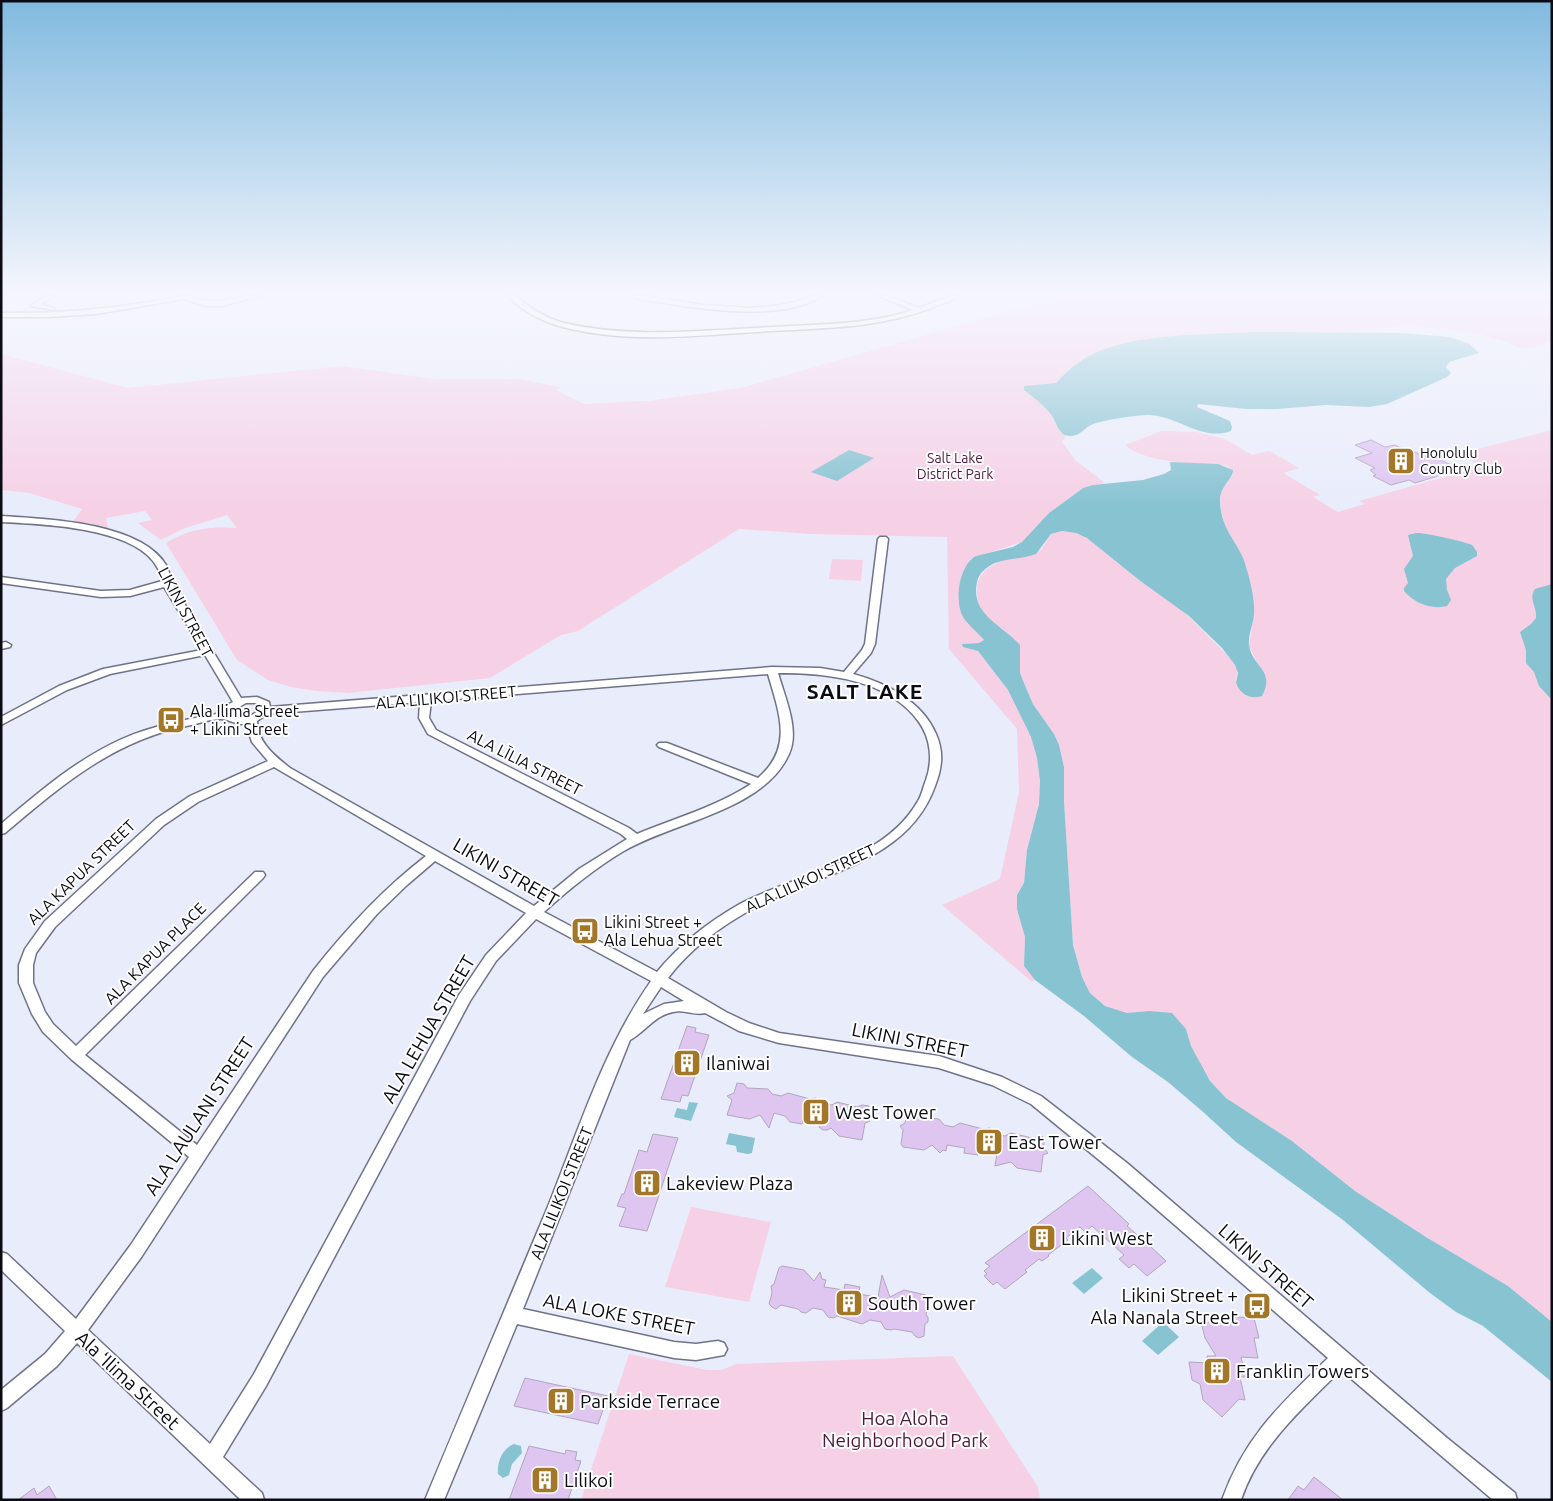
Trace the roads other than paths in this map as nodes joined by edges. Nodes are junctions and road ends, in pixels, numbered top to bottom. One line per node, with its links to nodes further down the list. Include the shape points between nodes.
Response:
1 (1, 519): 4 (street, LIKINI STREET, via 88,528 119,536 155,557)
2 (883, 539): 7 (street, via 870,644)
3 (1, 580): 4 (street, via 106,594 130,593)
4 (167, 584): 5 (street, LIKINI STREET)
5 (206, 652): 9 (street, LIKINI STREET); 13 (street, via 107,671 63,688)
6 (772, 670): 7 (street, ALA LILIKOI STREET, via 805,670); 8 (street, ALA LILIKOI STREET); 16 (street, ALA LEHUA STREET, via 788,738 779,764)
7 (846, 676): 22 (street, ALA LILIKOI STREET, via 874,684 901,699 926,725 936,755 926,798 907,824 873,851 762,898 731,915 692,944)
8 (426, 699): 10 (street, ALA LILIKOI STREET); 18 (street, ALA LĪLIA STREET, via 424,718 432,732)
9 (238, 702): 10 (street, via 262,702 265,704); 11 (street, via 228,708)
10 (264, 712): 12 (street)
11 (226, 715): 12 (street, via 237,722); 17 (street, via 147,733 103,752 68,774)
12 (251, 720): 15 (street, LIKINI STREET, via 255,738)
13 (1, 722)
14 (663, 745): 16 (street)
15 (275, 762): 19 (street, LIKINI STREET); 25 (street, ALA KAPUA STREET, via 194,799 160,822 39,937 26,965 26,983 48,1028)
16 (760, 783): 18 (street, ALA LEHUA STREET, via 727,803)
17 (1, 830)
18 (635, 839): 21 (street, ALA LEHUA STREET, via 585,872)
19 (434, 854): 21 (street, LIKINI STREET); 26 (street, ALA LAULANI STREET, via 380,901 335,952)
20 (258, 875): 25 (street, ALA KAPUA PLACE)
21 (536, 913): 22 (street, LIKINI STREET); 33 (street, ALA LEHUA STREET, via 491,958 464,999 260,1380)
22 (660, 980): 23 (street, LIKINI STREET); 24 (street, ALA LILIKOI STREET, via 641,1005)
23 (721, 1016): 24 (street, via 686,1006 667,1006); 31 (street, LIKINI STREET, via 779,1038 939,1062 997,1081 1036,1100 1121,1168)
24 (622, 1040): 28 (street, ALA LILIKOI STREET)
25 (76, 1056): 26 (street, ALA KAPUA STREET)
26 (198, 1155): 29 (street, ALA LAULANI STREET, via 136,1251)
27 (1, 1259): 29 (street, Ala ʻIlima Street)
28 (512, 1315): 30 (street, ALA LOKE STREET, via 674,1350); 35 (street, ALA LILIKOI STREET)
29 (77, 1332): 32 (street, ALA LAULANI STREET, via 51,1360); 33 (street, Ala ʻIlima Street)
30 (718, 1349)
31 (1341, 1358): 36 (street, via 1271,1429 1239,1476); 37 (street, LIKINI STREET)
32 (1, 1402)
33 (212, 1459): 34 (street, Ala ʻIlima Street)
34 (255, 1500)
35 (434, 1500)
36 (1231, 1500)
37 (1508, 1500)

